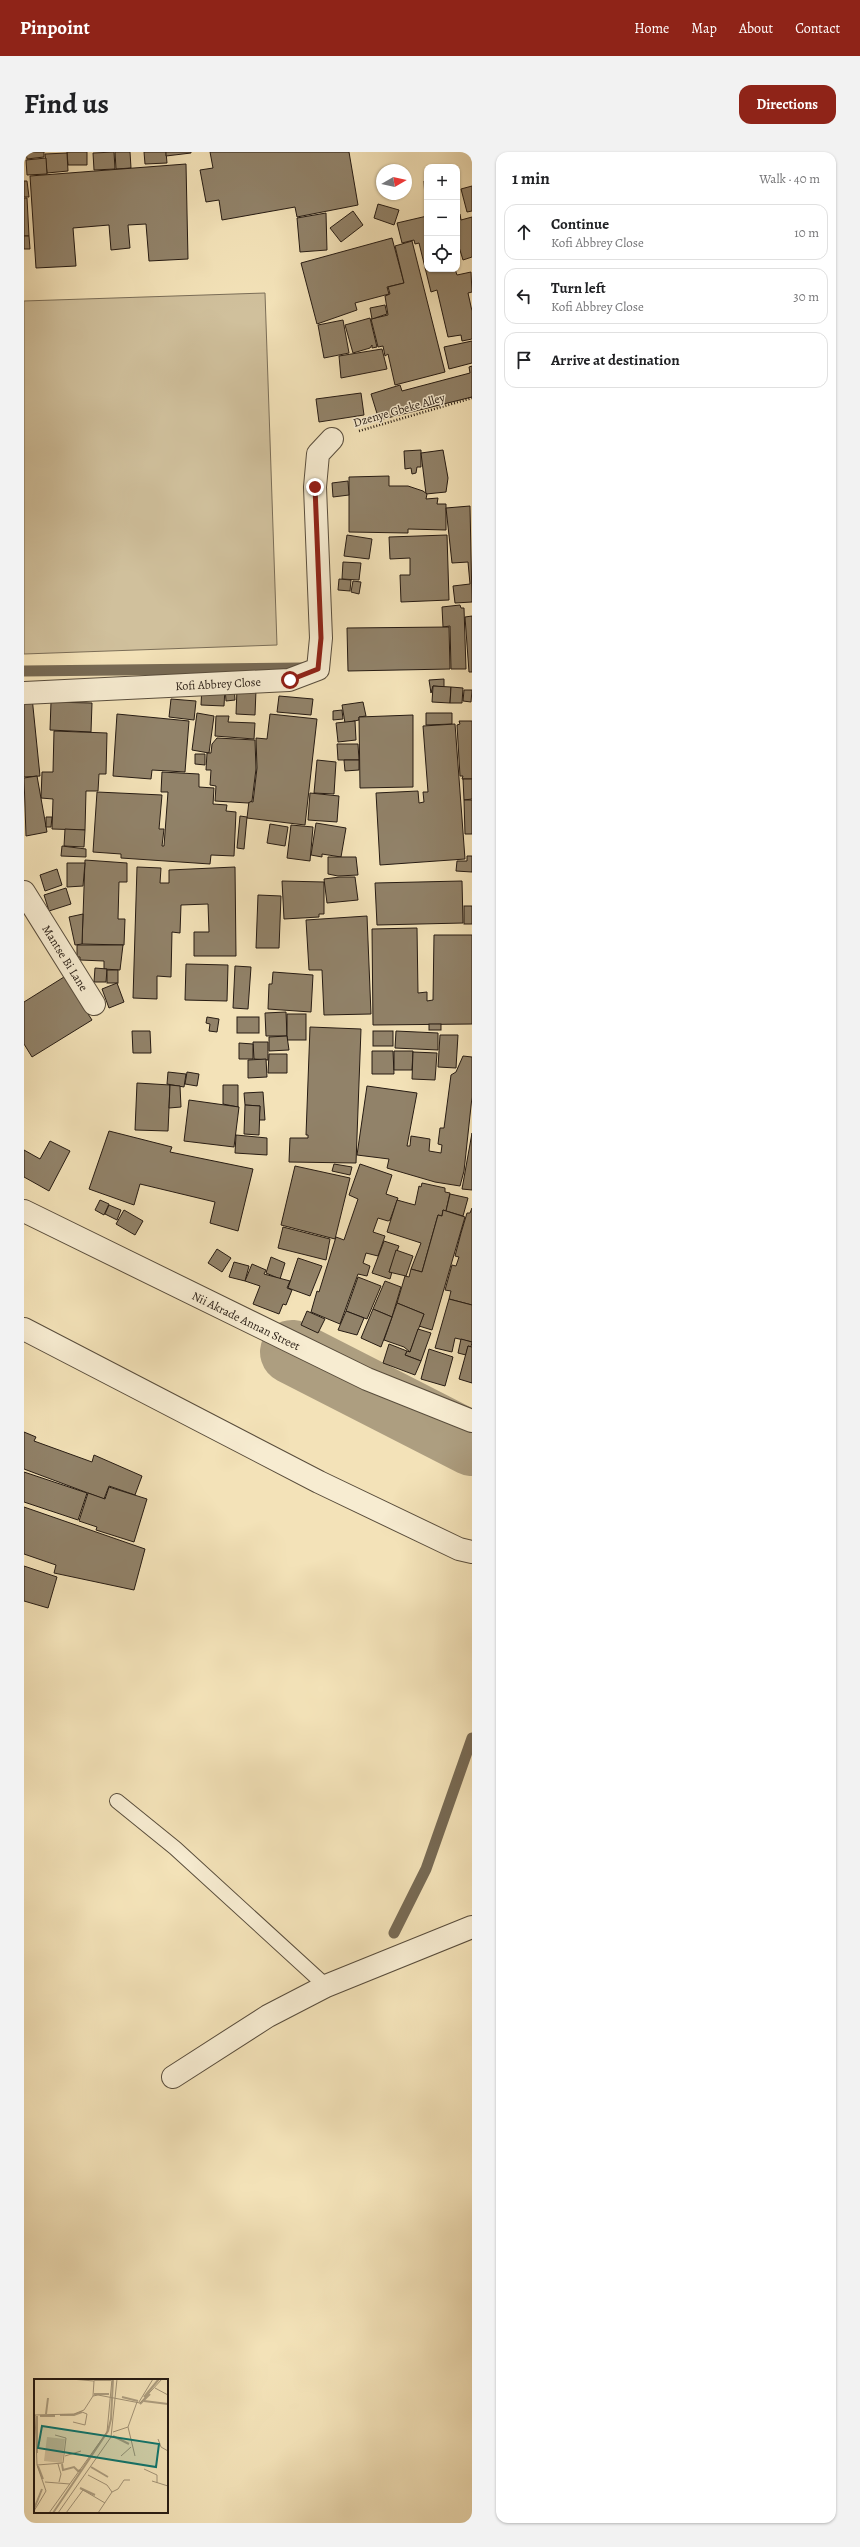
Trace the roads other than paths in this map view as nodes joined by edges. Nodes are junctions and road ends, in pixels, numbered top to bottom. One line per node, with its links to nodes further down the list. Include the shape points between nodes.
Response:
1 (332, 439): 2 (street, Kofi Abbrey Close, via 318,454 315,487 321,638 318,669 290,680)
2 (24, 693)
3 (24, 892): 4 (street, Mantse Bi Lane)
4 (94, 1004)
5 (24, 1211): 7 (street, Nii Akrade Annan Street, via 367,1379)
6 (24, 1329): 8 (street, via 320,1482 459,1549)
7 (472, 1421)
8 (472, 1552)
9 (117, 1801): 11 (lane, via 175,1848)
10 (472, 1927): 11 (street)
11 (326, 1986): 12 (street, via 268,2016)
12 (173, 2077)

